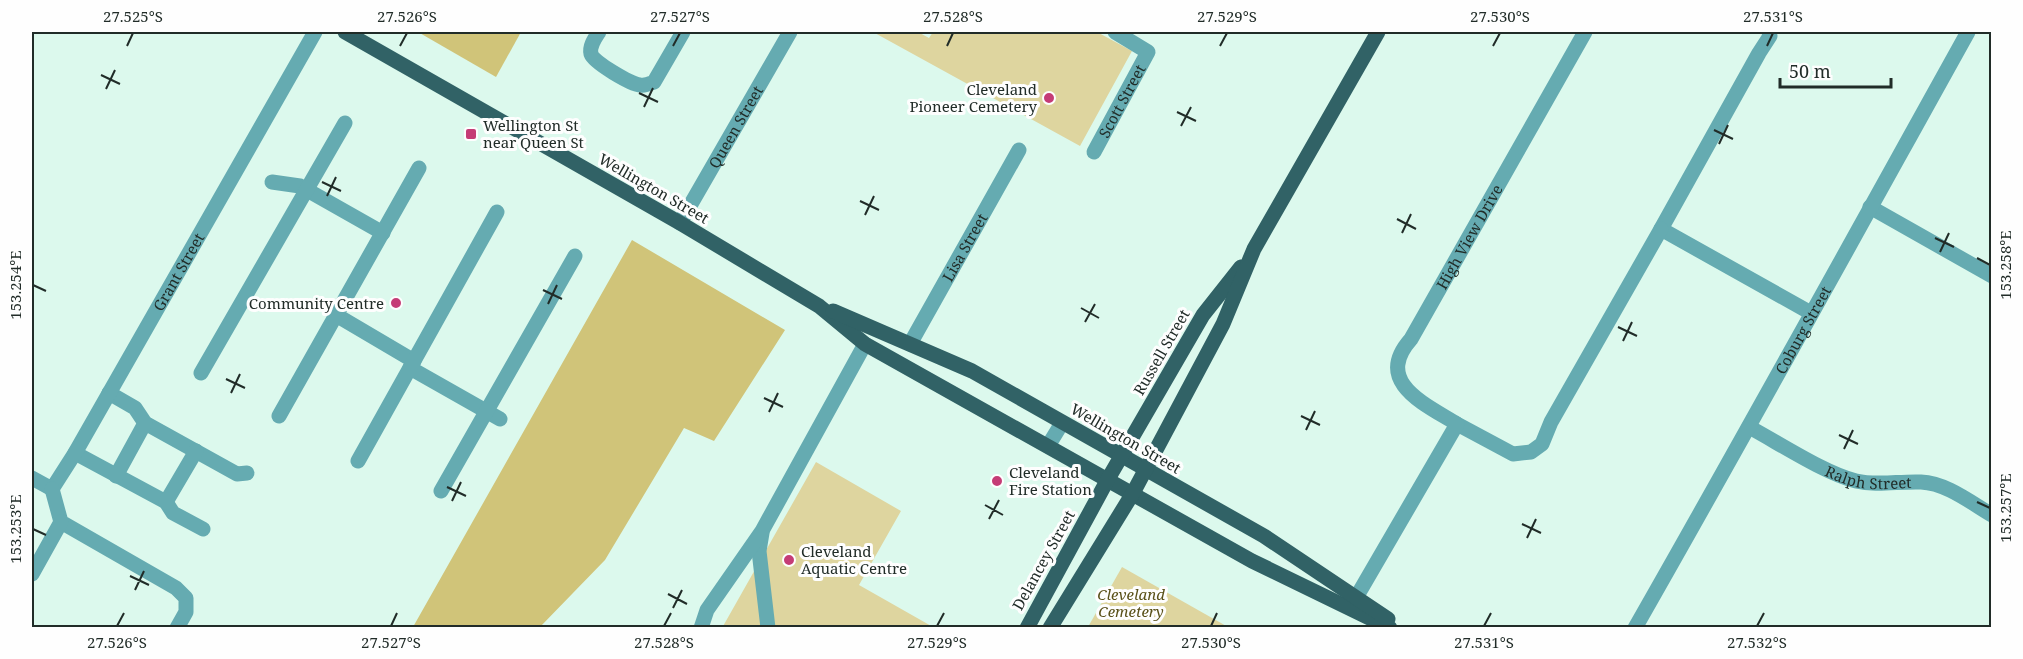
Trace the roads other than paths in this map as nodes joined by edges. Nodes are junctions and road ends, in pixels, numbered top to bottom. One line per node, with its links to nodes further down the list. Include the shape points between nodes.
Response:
1 (315, 32): 32 (street, Grant Street)
2 (345, 32): 19 (main road, Wellington Street)
3 (599, 32): 4 (street, via 591,55 596,62 637,86 654,82)
4 (683, 32)
5 (790, 32): 19 (street, Queen Street)
6 (1116, 32): 13 (street, Scott Street, via 1148,52)
7 (1378, 32): 22 (main road, Russell Street)
8 (1585, 32): 38 (street, High View Drive, via 1412,339 1400,352 1400,380 1408,393)
9 (1769, 32): 20 (street, High View Drive)
10 (1968, 32): 17 (street, Coburg Street)
11 (345, 123): 16 (street)
12 (1019, 150): 29 (street, Lisa Street)
13 (1094, 152)
14 (419, 168): 21 (street)
15 (272, 182): 16 (street)
16 (307, 190): 21 (street); 31 (street)
17 (1870, 207): 24 (street); 26 (street, Coburg Street)
18 (497, 212): 30 (street)
19 (680, 223): 25 (main road, Wellington Street)
20 (1661, 229): 26 (street); 38 (street, High View Drive, via 1542,444 1531,452 1513,454)
21 (383, 233): 27 (street)
22 (1254, 249): 43 (main road, Russell Street, via 1203,315); 45 (main road, Russell Street, via 1223,324)
23 (575, 256): 33 (street)
24 (1992, 276)
25 (819, 306): 28 (main road, Wellington Street); 29 (main road, Wellington Street)
26 (1810, 313): 39 (street, Coburg Street)
27 (336, 315): 30 (street); 34 (street)
28 (865, 344): 40 (main road, Wellington Street); 57 (street)
29 (910, 345): 37 (main road, Wellington Street, via 972,371)
30 (412, 364): 33 (street); 44 (street)
31 (201, 373)
32 (109, 393): 36 (street, via 135,408); 42 (street, Grant Street)
33 (486, 412): 35 (street); 51 (street)
34 (279, 416)
35 (500, 419)
36 (146, 423): 41 (street); 47 (street)
37 (1062, 423): 40 (street); 43 (main road, Wellington Street)
38 (1457, 424): 59 (street)
39 (1749, 427): 54 (street, Ralph Street, via 1826,469 1857,481 1923,482 1948,489); 68 (street, Coburg Street)
40 (1048, 446): 49 (main road, Wellington Street)
41 (196, 451): 46 (street, via 237,474); 53 (street)
42 (75, 453): 47 (street); 50 (street, Grant Street)
43 (1122, 457): 45 (main road, Wellington Street); 49 (main road, Russell Street)
44 (358, 461)
45 (1145, 470): 52 (main road, Russell Street); 59 (main road, Wellington Street, via 1264,536)
46 (247, 473)
47 (116, 476): 53 (street)
48 (32, 478): 50 (street)
49 (1108, 479): 52 (main road, Wellington Street); 60 (main road, Delancey Street)
50 (52, 489): 55 (street)
51 (441, 491)
52 (1133, 493): 61 (main road); 66 (main road, Wellington Street, via 1252,561)
53 (166, 502): 56 (street, via 173,513)
54 (1992, 515)
55 (61, 522): 58 (street); 62 (street, via 176,588 186,598 186,612)
56 (202, 529)
57 (762, 531): 63 (street, via 707,610); 64 (street, via 759,551)
58 (32, 574)
59 (1357, 596): 67 (main road, Wellington Street)
60 (1035, 613): 61 (street); 65 (main road, Delancey Street)
61 (1052, 626)
62 (177, 627)
63 (701, 627)
64 (768, 627)
65 (1027, 627)
66 (1390, 627)
67 (1401, 627)
68 (1635, 627)

